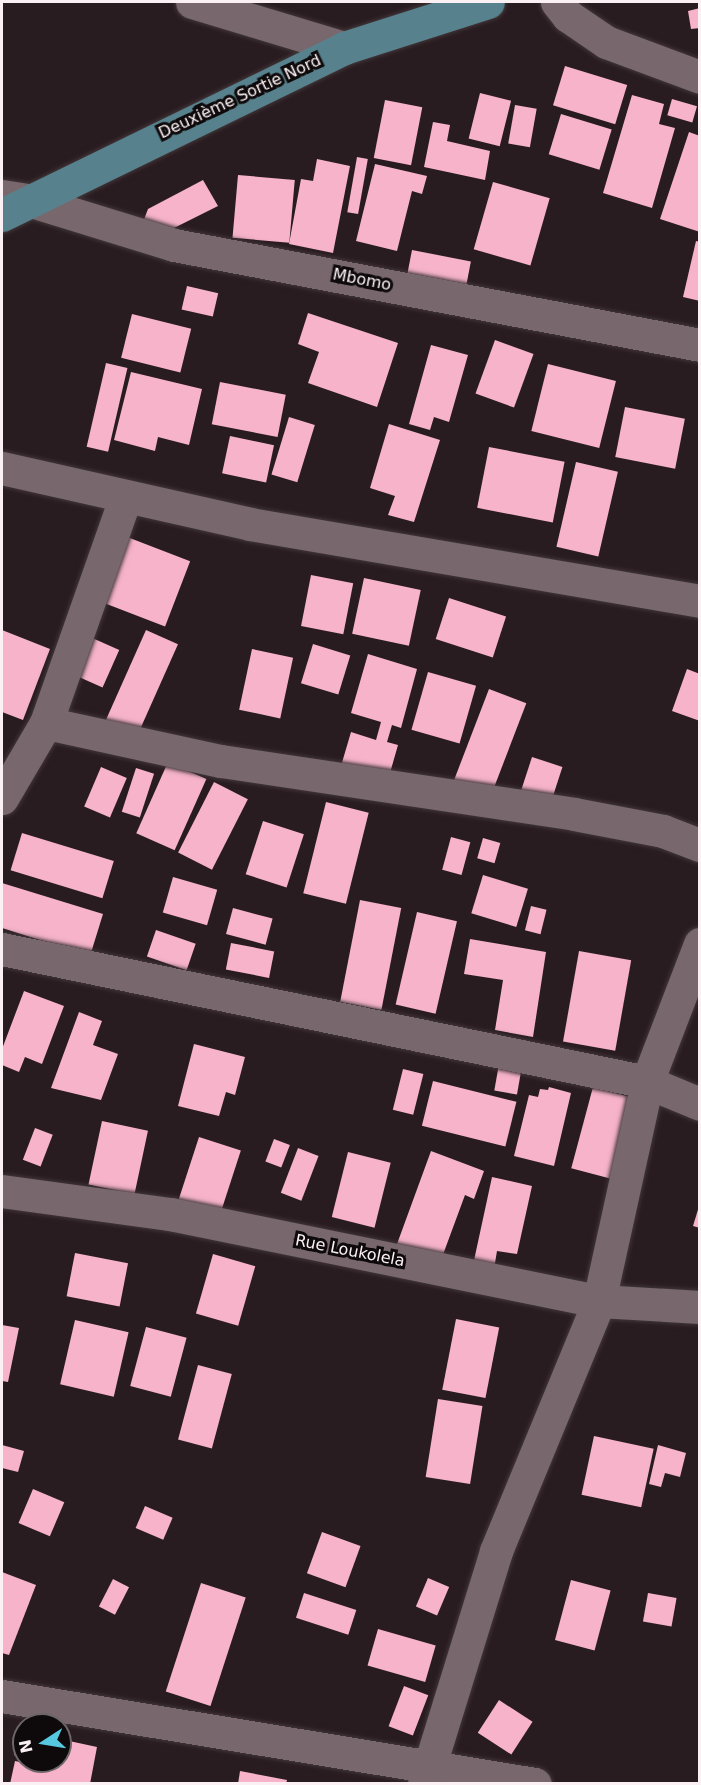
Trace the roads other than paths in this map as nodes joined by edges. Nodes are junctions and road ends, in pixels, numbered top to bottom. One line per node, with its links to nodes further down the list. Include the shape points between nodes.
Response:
1 (192, 2): 4 (street)
2 (488, 2): 4 (main road, Deuxième Sortie Nord)
3 (557, 2): 5 (street, via 568,16 606,42)
4 (344, 48): 6 (main road, Deuxième Sortie Nord)
5 (699, 77)
6 (10, 204): 7 (street, Mbomo, via 174,245)
7 (699, 345)
8 (2, 468): 9 (street)
9 (125, 499): 10 (street); 11 (street)
10 (699, 601)
11 (26, 738): 12 (street); 13 (street, via 221,761 574,814 663,831)
12 (2, 798)
13 (699, 845)
14 (699, 944): 16 (street)
15 (2, 949): 16 (street)
16 (647, 1082): 17 (street); 19 (street)
17 (699, 1104)
18 (2, 1191): 19 (street, Rue Loukolela, via 170,1214)
19 (599, 1301): 20 (street, Rue Loukolela); 22 (street, via 496,1551)
20 (699, 1307)
21 (2, 1696): 22 (street)
22 (426, 1776): 23 (street)
23 (535, 1784)

